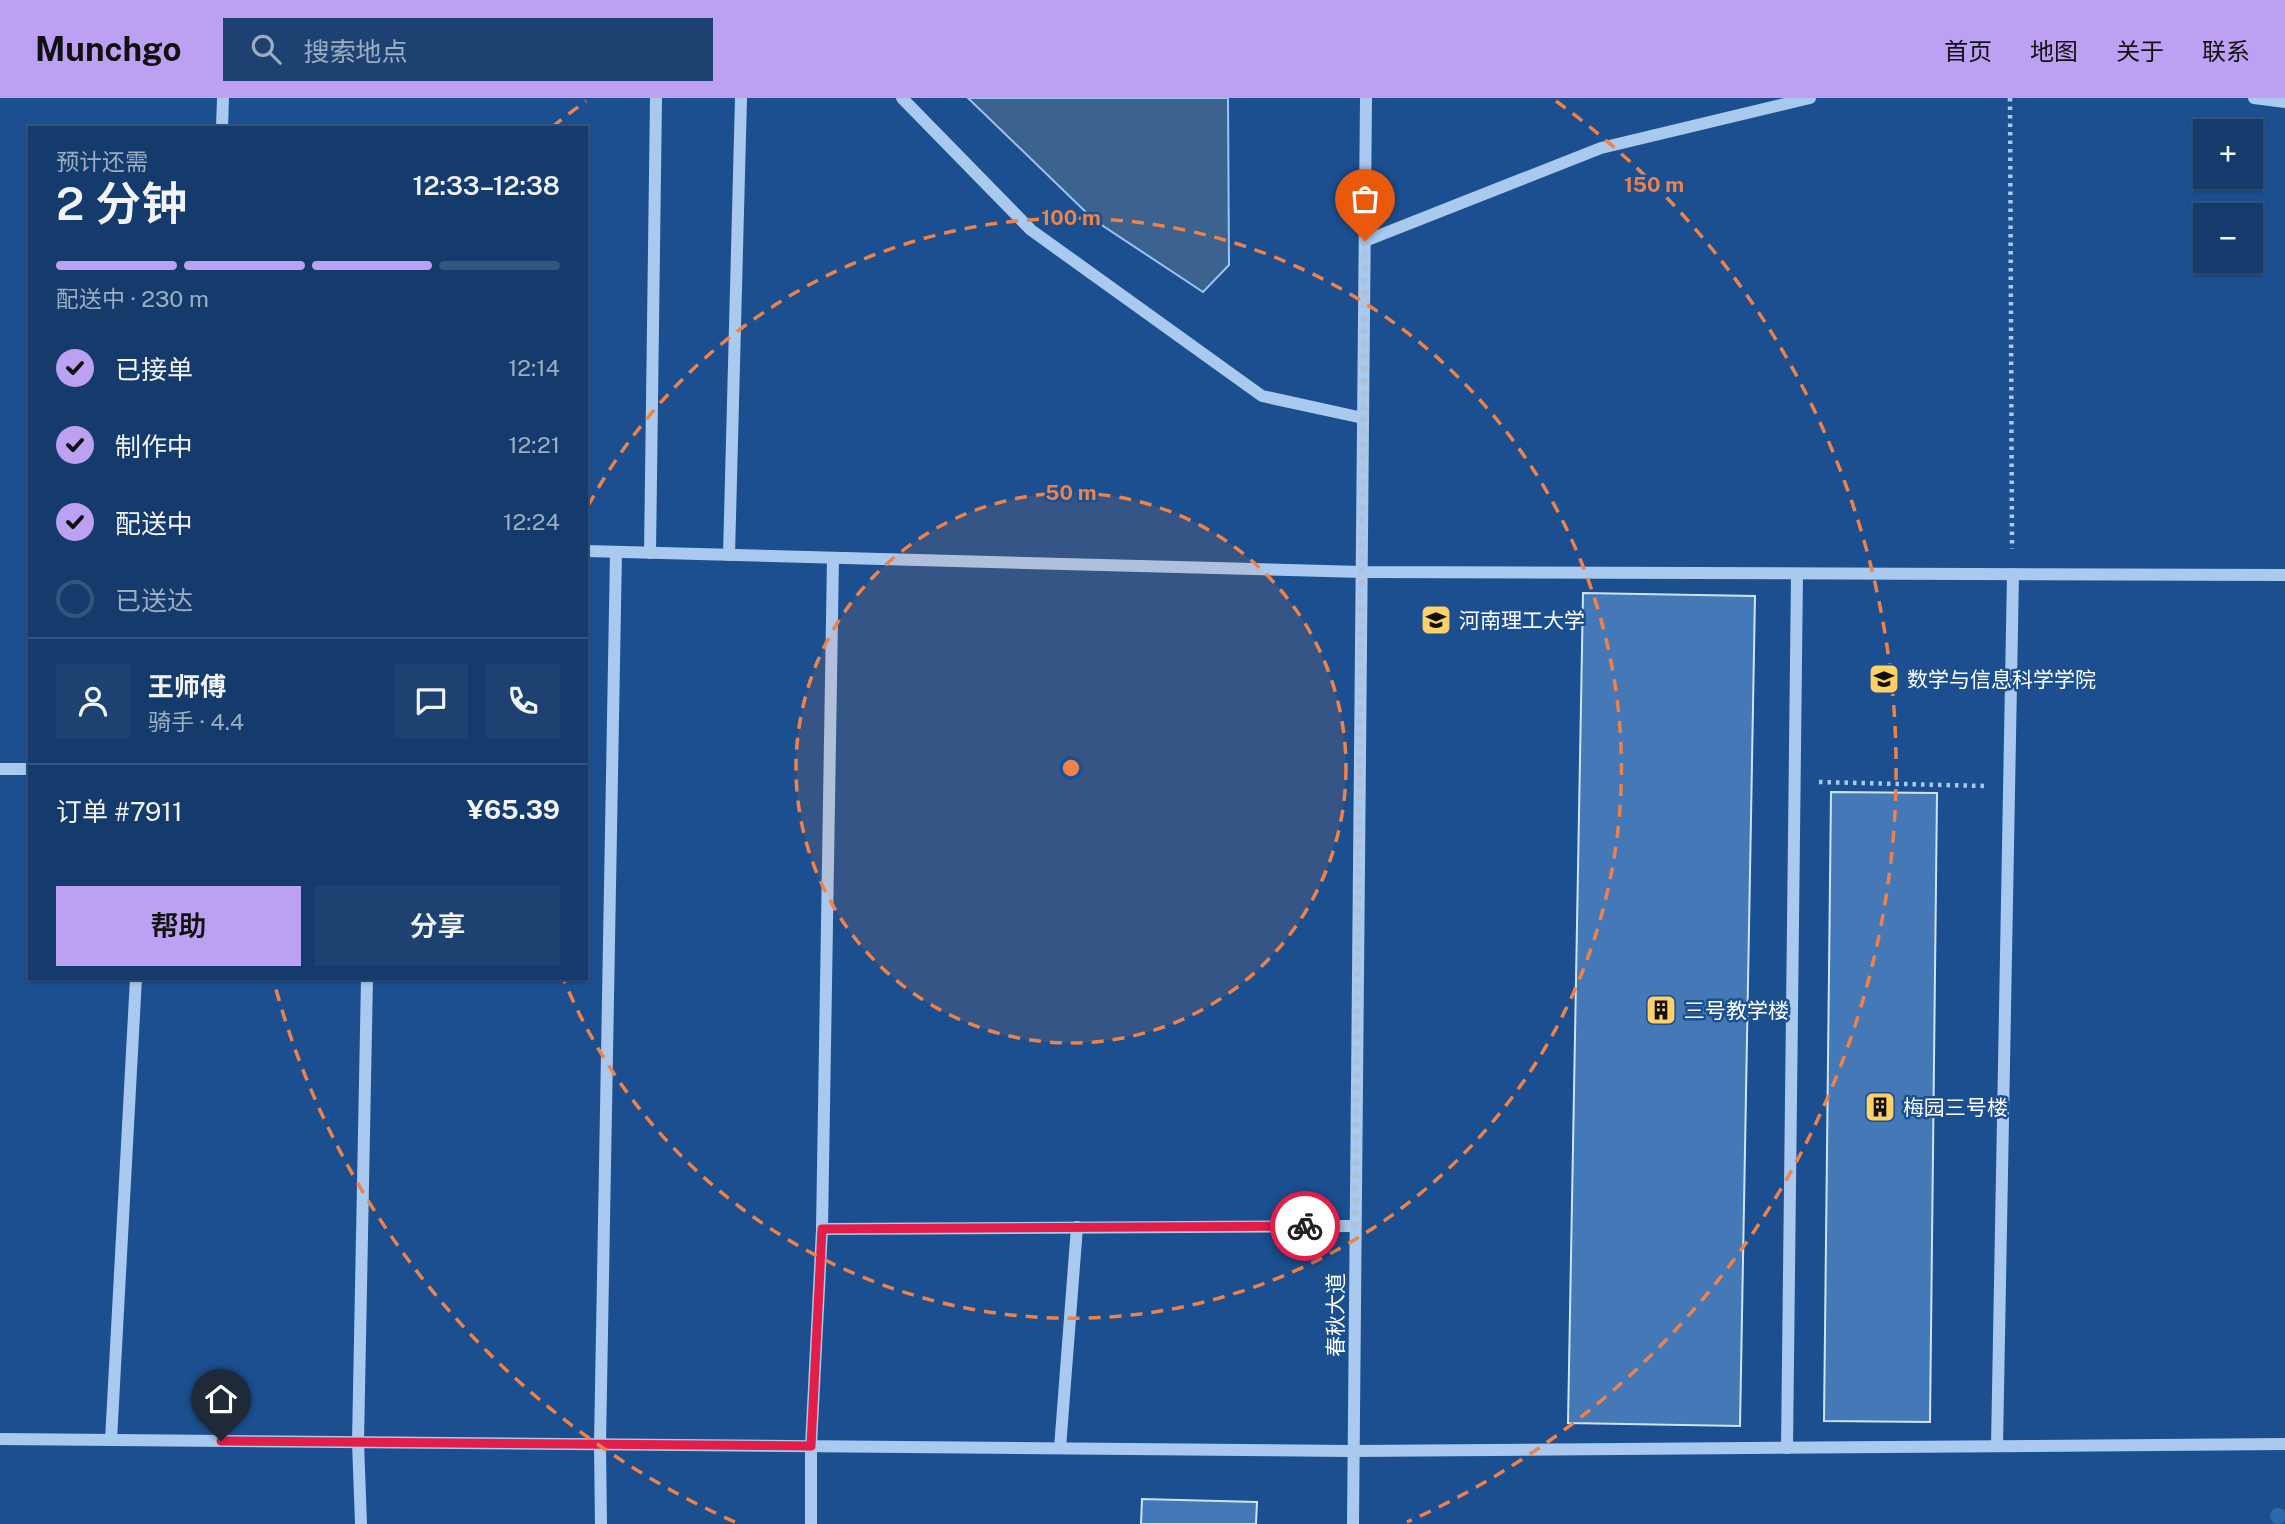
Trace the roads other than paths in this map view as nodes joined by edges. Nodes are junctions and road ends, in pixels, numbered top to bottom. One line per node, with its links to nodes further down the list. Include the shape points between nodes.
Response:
1 (223, 98): 9 (street)
2 (656, 98): 14 (street)
3 (741, 98): 15 (street)
4 (902, 98): 11 (street, via 1031,230 1262,396)
5 (1366, 98): 10 (street, 春秋大道)
6 (1810, 98): 10 (street, via 1601,148)
7 (2254, 98): 8 (street)
8 (2285, 102)
9 (222, 126)
10 (1365, 241): 11 (street, 春秋大道)
11 (1363, 418): 17 (street, 春秋大道)
12 (588, 551): 13 (street)
13 (616, 552): 14 (street); 31 (street)
14 (650, 553): 15 (street)
15 (729, 555): 16 (street)
16 (833, 558): 17 (street); 27 (street)
17 (1362, 572): 18 (street); 25 (street, 春秋大道)
18 (1797, 573): 19 (street); 36 (street)
19 (2013, 574): 20 (street); 34 (street)
20 (2285, 575)
21 (28, 768): 22 (street)
22 (0, 769)
23 (136, 980): 29 (street)
24 (367, 980): 30 (street)
25 (1355, 1226): 26 (street); 37 (street, 春秋大道)
26 (1077, 1227): 27 (street); 35 (street)
27 (822, 1229): 33 (street)
28 (0, 1439): 29 (street)
29 (111, 1440): 30 (street)
30 (358, 1442): 31 (street); 38 (street)
31 (600, 1444): 33 (street); 39 (street)
32 (2285, 1444): 34 (street)
33 (811, 1446): 35 (street); 40 (street)
34 (1997, 1446): 36 (street)
35 (1060, 1448): 37 (street)
36 (1787, 1448): 37 (street)
37 (1353, 1451): 41 (street, 春秋大道)
38 (361, 1524)
39 (601, 1524)
40 (811, 1524)
41 (1353, 1524)

